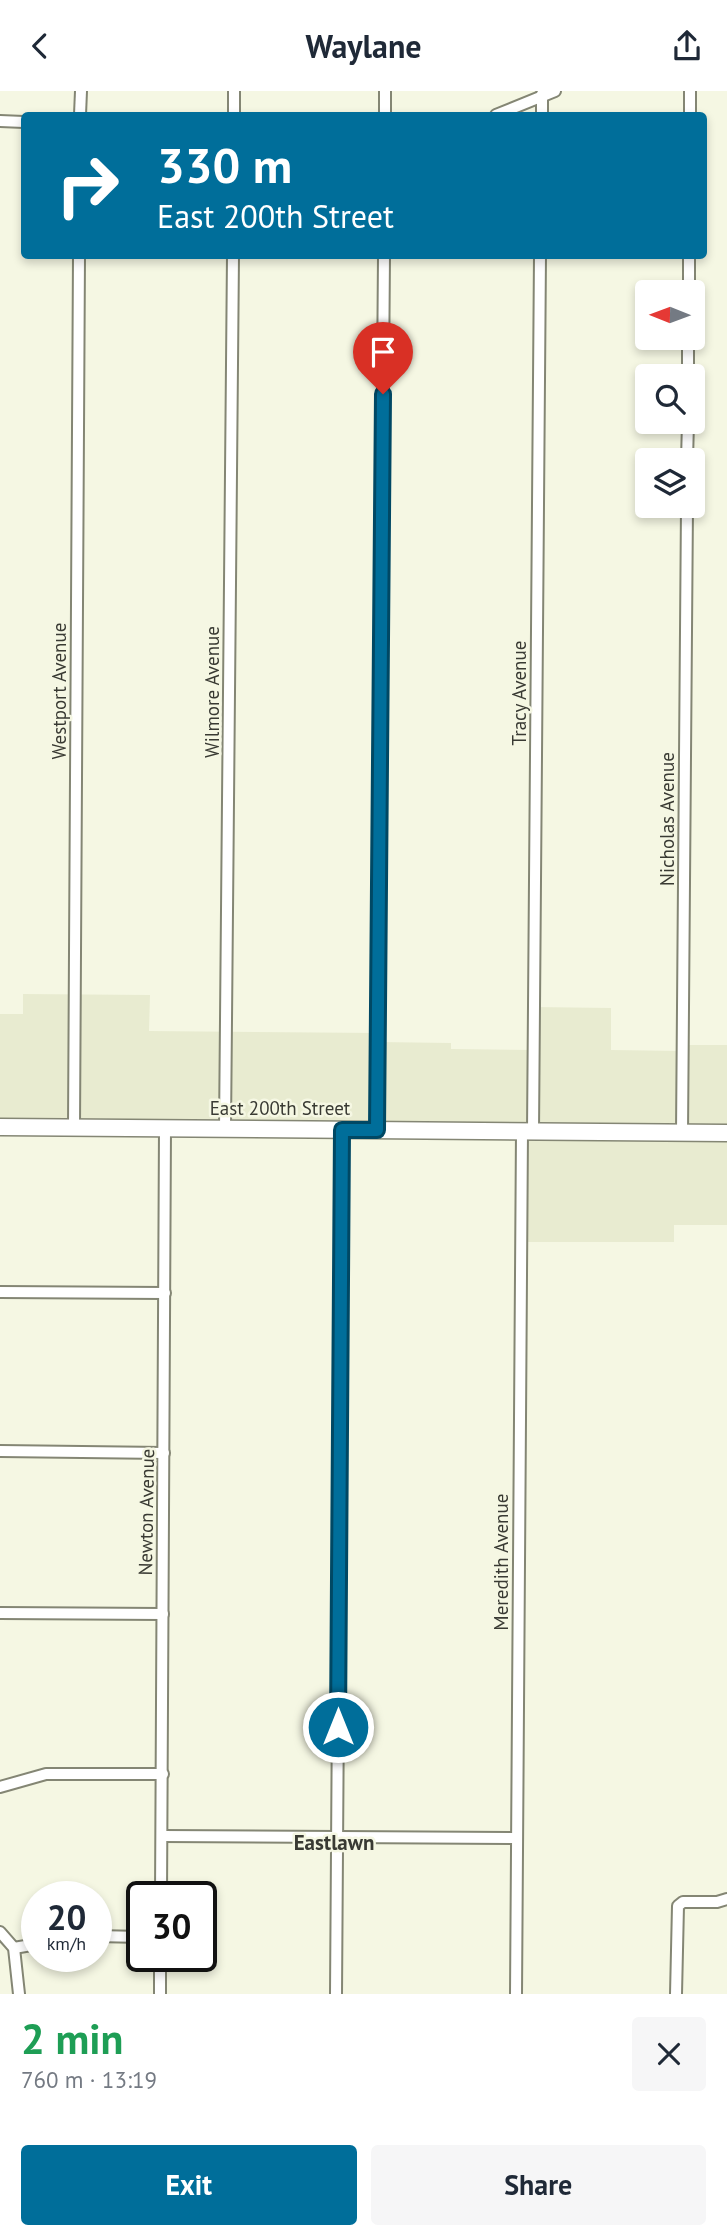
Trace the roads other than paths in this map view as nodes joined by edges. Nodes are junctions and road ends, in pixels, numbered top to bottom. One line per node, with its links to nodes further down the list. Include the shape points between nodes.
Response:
1 (81, 91): 7 (street)
2 (234, 91): 8 (street)
3 (385, 91): 9 (street)
4 (555, 91): 6 (street)
5 (690, 91): 11 (street)
6 (542, 95): 10 (street)
7 (80, 112)
8 (234, 112)
9 (385, 112)
10 (503, 112)
11 (690, 112)
12 (0, 121): 13 (street)
13 (21, 122)
14 (79, 259): 22 (street, Westport Avenue)
15 (233, 259): 24 (street, Wilmore Avenue)
16 (384, 259): 26 (street)
17 (540, 259): 27 (street, Tracy Avenue)
18 (689, 259): 19 (street)
19 (689, 280)
20 (687, 518): 28 (street, Nicholas Avenue)
21 (0, 1127): 22 (street, East 200th Street)
22 (74, 1128): 23 (street, East 200th Street)
23 (165, 1128): 24 (street, East 200th Street); 31 (street, Newton Avenue)
24 (225, 1129): 25 (street, East 200th Street)
25 (342, 1130): 26 (street, East 200th Street); 39 (street)
26 (377, 1130): 27 (street, East 200th Street)
27 (527, 1131): 28 (street, East 200th Street); 40 (street, Meredith Avenue)
28 (682, 1133): 29 (street, East 200th Street)
29 (727, 1133)
30 (0, 1292): 31 (street)
31 (165, 1293): 33 (street, Newton Avenue)
32 (0, 1451): 33 (street)
33 (164, 1453): 35 (street, Newton Avenue)
34 (0, 1613): 35 (street)
35 (163, 1614): 36 (street, Newton Avenue)
36 (163, 1774): 37 (street, via 46,1775); 38 (street, Newton Avenue)
37 (0, 1787)
38 (162, 1836): 39 (street); 41 (street, Newton Avenue)
39 (337, 1838): 40 (street); 49 (street)
40 (517, 1838): 50 (street, Meredith Avenue)
41 (161, 1881)
42 (727, 1899): 51 (street, via 678,1906)
43 (0, 1932): 45 (street)
44 (21, 1947): 45 (street)
45 (13, 1948): 47 (street)
46 (160, 1972): 48 (street)
47 (19, 1994)
48 (160, 1994)
49 (336, 1994)
50 (516, 1994)
51 (676, 1994)

